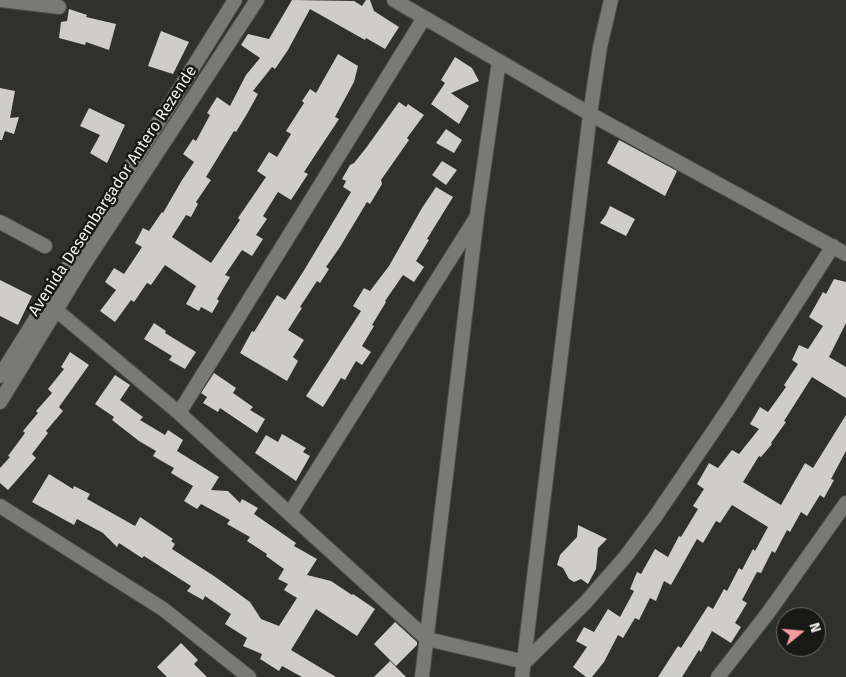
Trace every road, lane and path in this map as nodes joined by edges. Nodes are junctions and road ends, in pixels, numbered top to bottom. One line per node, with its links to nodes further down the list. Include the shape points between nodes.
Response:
1 (1, 0): 6 (street)
2 (235, 0): 9 (street, Avenida Desembargador Antero Rezende)
3 (257, 0): 10 (street, Avenida Desembargador Antero Rezende)
4 (394, 0): 7 (street)
5 (611, 0): 11 (street)
6 (59, 7)
7 (424, 18): 8 (street); 21 (street)
8 (499, 61): 11 (street); 12 (street)
9 (187, 77): 10 (street); 18 (street, Avenida Desembargador Antero Rezende)
10 (201, 86): 17 (street, Avenida Desembargador Antero Rezende)
11 (590, 114): 15 (street); 26 (street)
12 (477, 215): 24 (street); 25 (street)
13 (0, 222): 14 (street)
14 (45, 246)
15 (833, 246): 16 (street); 26 (street, via 655,518 585,603)
16 (846, 254)
17 (56, 310): 18 (street, Avenida Desembargador Antero Rezende); 21 (street)
18 (30, 341): 19 (street, Avenida Desembargador Antero Rezende); 20 (street, Avenida Desembargador Antero Rezende)
19 (0, 376)
20 (1, 396)
21 (179, 413): 24 (street)
22 (846, 503): 30 (street)
23 (0, 506): 27 (street, via 163,609)
24 (290, 513): 25 (street)
25 (427, 639): 26 (street); 28 (street)
26 (525, 662): 29 (street)
27 (249, 677)
28 (422, 677)
29 (522, 677)
30 (718, 677)

